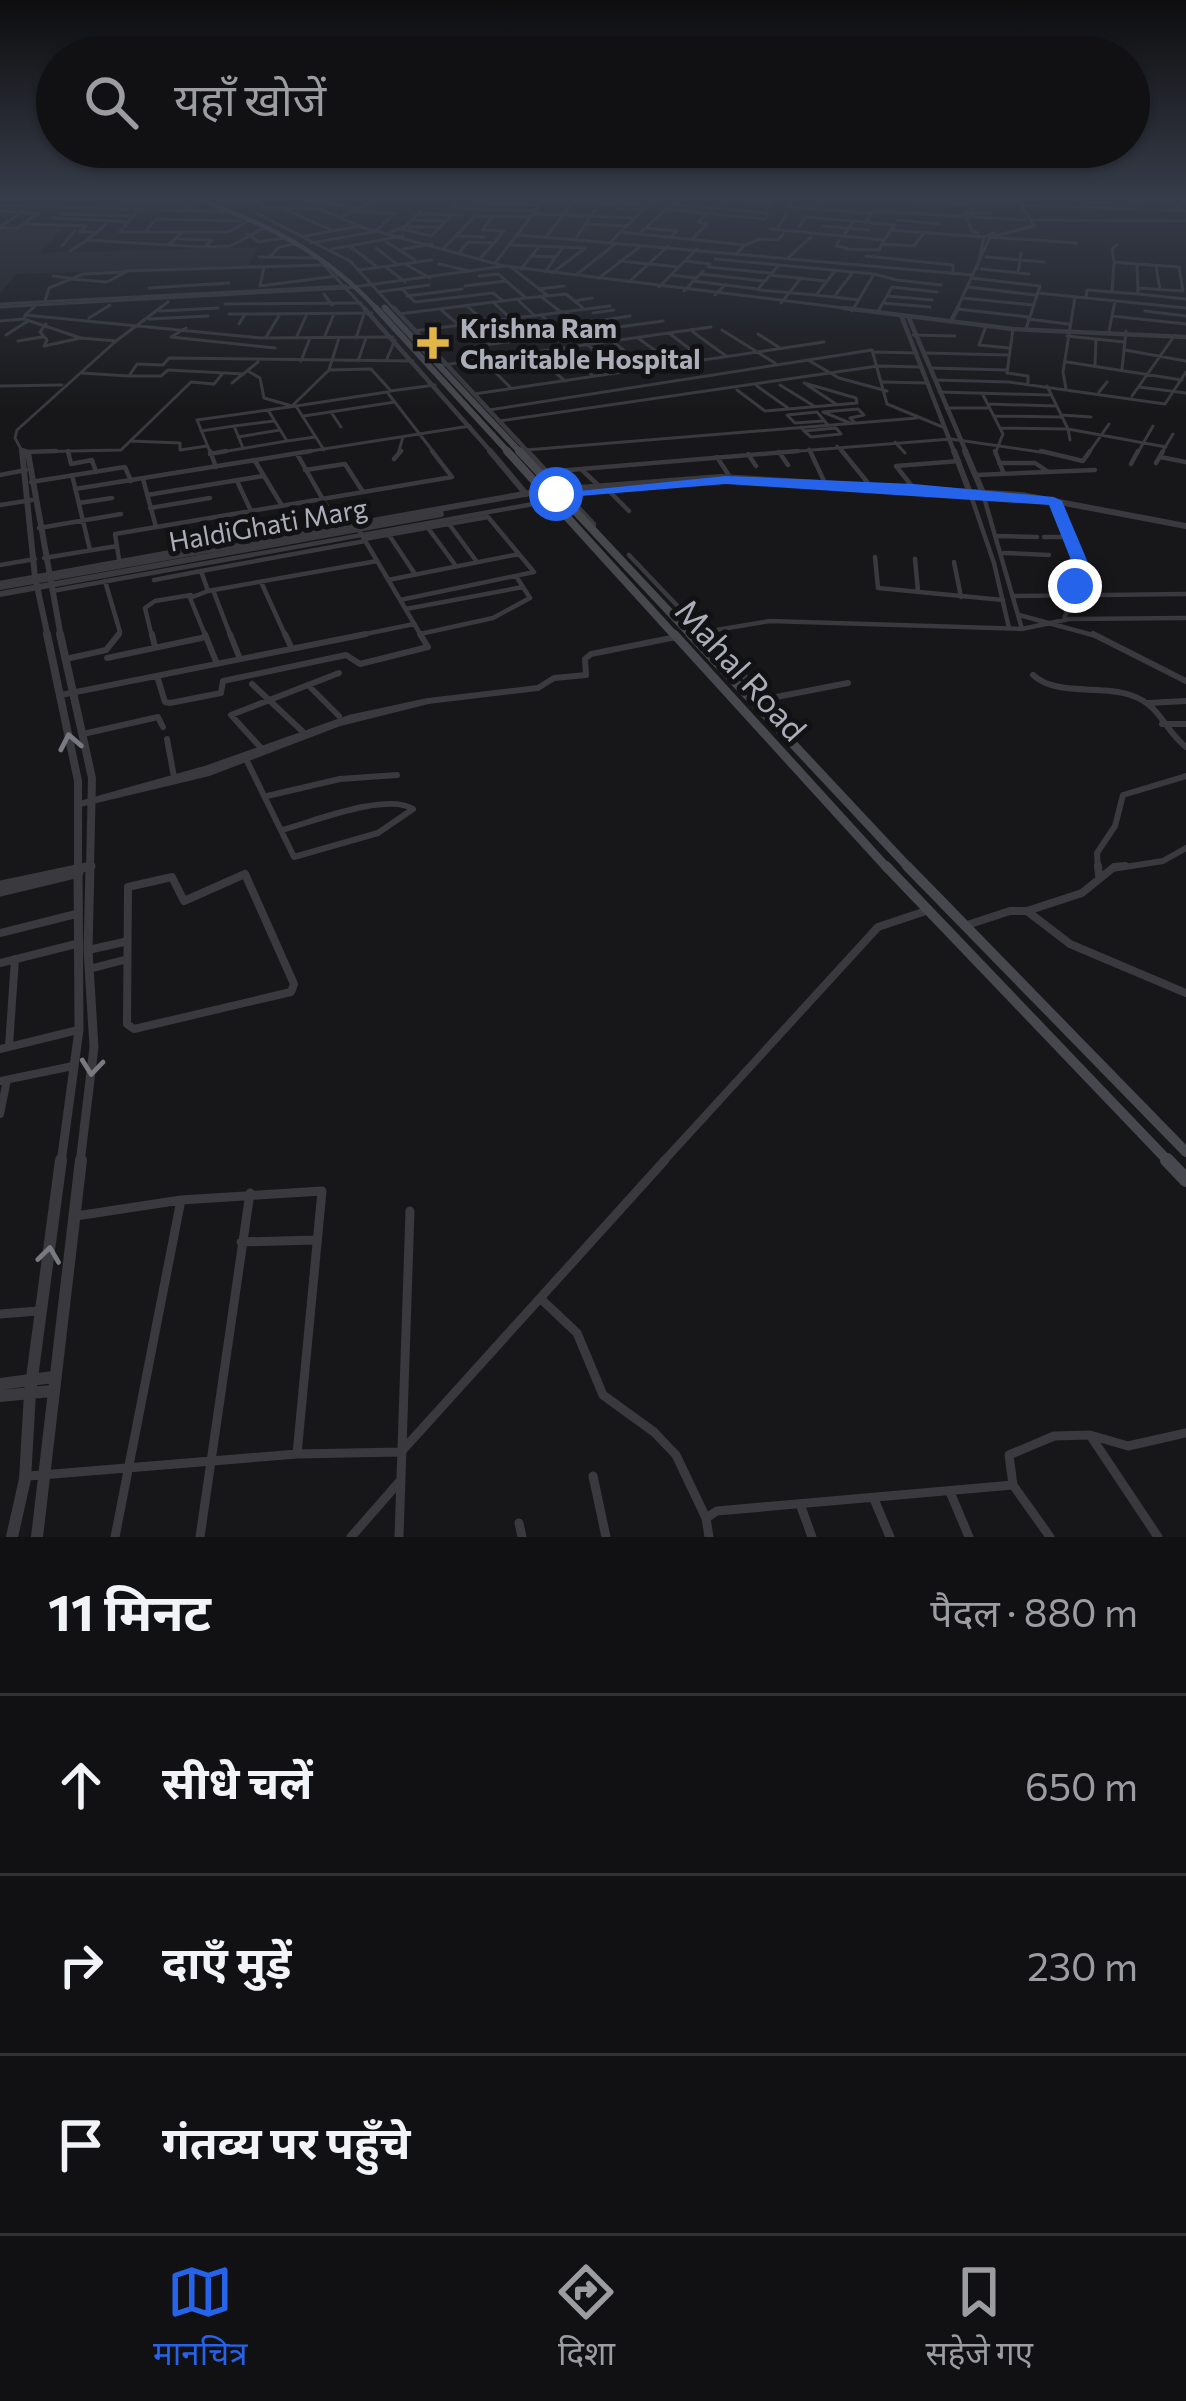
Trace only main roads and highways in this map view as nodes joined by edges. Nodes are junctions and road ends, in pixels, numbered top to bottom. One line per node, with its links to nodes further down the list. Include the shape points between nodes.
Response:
1 (337, 269): 3 (main road, Mahal Road)
2 (341, 269): 3 (main road, Mahal Road)
3 (361, 289): 4 (main road, Mahal Road, via 442,365); 4 (main road, Mahal Road, via 372,313)
4 (553, 493): 5 (main road, Mahal Road); 6 (main road, Mahal Road, via 927,911)
5 (1186, 1151)
6 (1186, 1180)

